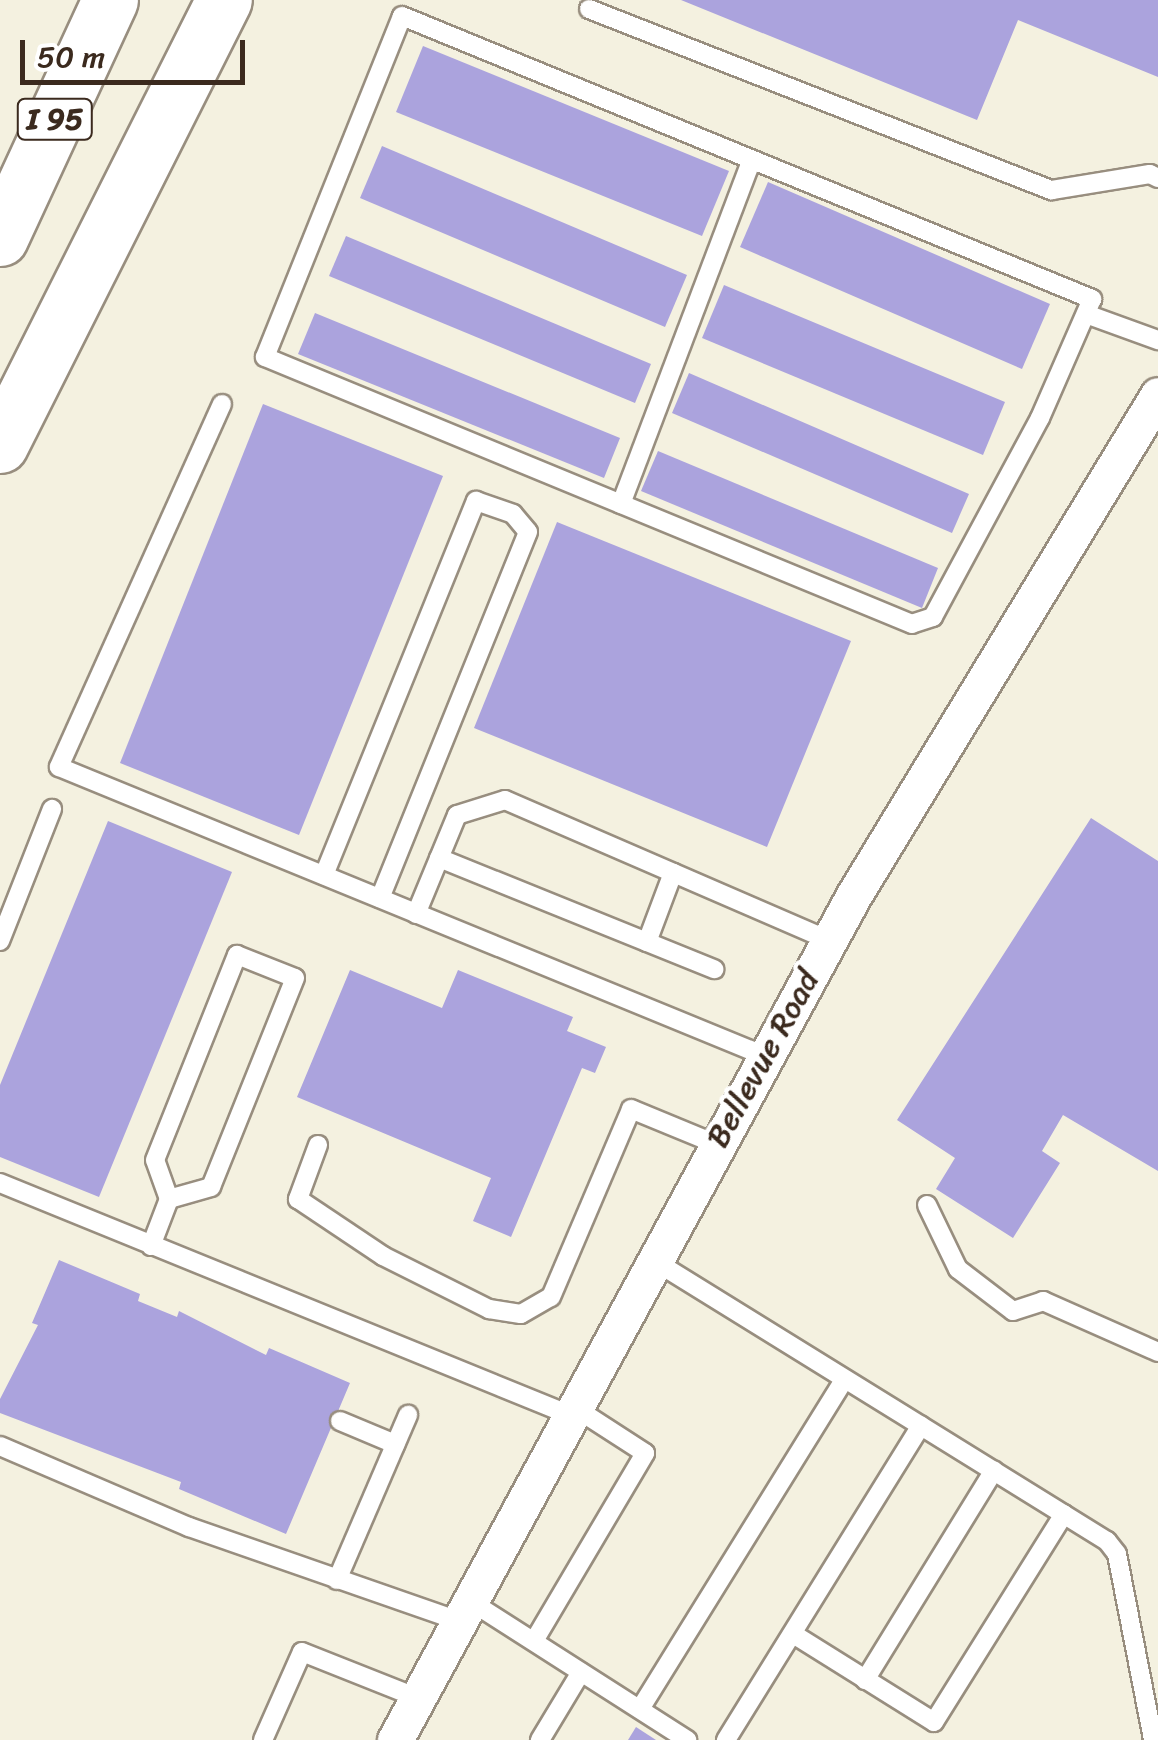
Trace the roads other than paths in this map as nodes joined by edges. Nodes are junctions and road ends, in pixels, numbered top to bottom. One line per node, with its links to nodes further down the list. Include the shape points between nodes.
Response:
1 (110, 0): 7 (highway, I 95)
2 (224, 0): 8 (highway)
3 (255, 0): 8 (highway)
4 (589, 9): 6 (lane, via 1052,190)
5 (752, 160): 9 (lane, via 1092,298); 14 (lane); 14 (lane, via 402,16 264,357)
6 (1158, 178)
7 (0, 238)
8 (88, 264): 13 (highway)
9 (1086, 314): 10 (lane); 14 (lane, via 1040,418 934,617 912,624)
10 (1158, 340)
11 (1158, 395): 22 (street, Bellevue Road)
12 (222, 404): 18 (lane, via 59,767)
13 (0, 445)
14 (621, 504)
15 (52, 808): 21 (lane)
16 (439, 858): 17 (lane, via 456,815 505,800); 20 (lane); 23 (lane)
17 (673, 873): 22 (lane); 23 (lane)
18 (324, 875): 19 (lane); 19 (lane, via 476,502 514,514 528,532)
19 (380, 898): 20 (lane)
20 (416, 914): 25 (lane)
21 (0, 940)
22 (829, 940): 25 (street, Bellevue Road)
23 (647, 942): 24 (lane)
24 (714, 969)
25 (764, 1056): 26 (street, Bellevue Road)
26 (716, 1144): 27 (lane, via 632,1109 551,1297 521,1314 489,1309 383,1256 298,1199); 32 (street, Bellevue Road)
27 (318, 1145)
28 (0, 1183): 31 (lane)
29 (169, 1199): 29 (lane, via 155,1160 237,955 294,978 211,1186); 31 (lane)
30 (926, 1205): 33 (lane, via 958,1269 1013,1310 1042,1301)
31 (151, 1246): 35 (lane)
32 (653, 1260): 34 (lane); 35 (street, Bellevue Road)
33 (1158, 1352)
34 (845, 1378): 38 (lane); 50 (lane)
35 (572, 1411): 44 (street, Bellevue Road); 46 (lane, via 645,1453)
36 (408, 1414): 39 (lane)
37 (340, 1422): 39 (lane)
38 (921, 1425): 41 (lane); 45 (lane)
39 (394, 1444): 43 (lane)
40 (0, 1446): 43 (lane, via 189,1527)
41 (994, 1470): 42 (lane); 48 (lane)
42 (1064, 1514): 48 (lane, via 934,1722); 56 (lane, via 1117,1554)
43 (337, 1580): 44 (lane)
44 (465, 1611): 46 (lane); 49 (street, Bellevue Road)
45 (792, 1634): 48 (lane); 55 (lane)
46 (534, 1641): 47 (lane)
47 (581, 1672): 50 (lane); 53 (lane)
48 (865, 1680)
49 (418, 1698): 51 (lane, via 302,1652); 52 (street, Bellevue Road)
50 (640, 1709): 54 (lane)
51 (263, 1740)
52 (396, 1740)
53 (540, 1740)
54 (687, 1740)
55 (726, 1740)
56 (1153, 1740)

